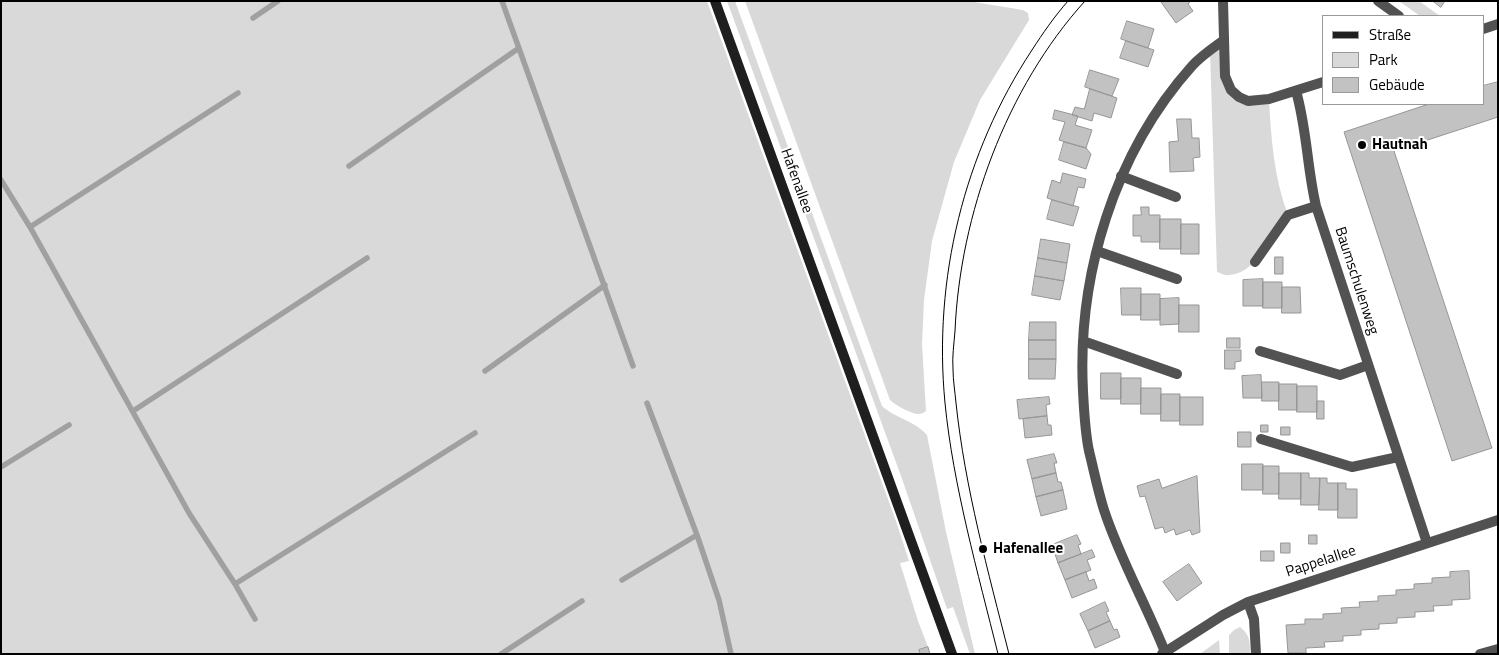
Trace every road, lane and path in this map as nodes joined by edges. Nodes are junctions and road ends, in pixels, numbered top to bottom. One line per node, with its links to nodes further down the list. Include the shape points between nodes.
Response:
1 (715, 1): 27 (street, Hafenallee)
2 (1223, 1): 7 (street)
3 (1378, 1): 4 (street)
4 (1398, 15)
5 (1498, 24): 6 (street)
6 (1484, 28)
7 (1224, 40): 9 (street, via 1225,76 1230,90 1239,97 1248,101 1269,99); 10 (street, via 1193,65 1168,96 1143,133)
8 (1322, 82): 9 (street)
9 (1296, 91): 12 (street, Baumschulenweg)
10 (1121, 176): 11 (street); 13 (street)
11 (1176, 197)
12 (1316, 206): 14 (street, via 1288,215); 18 (street, Baumschulenweg)
13 (1097, 251): 15 (street); 16 (street, via 1090,279)
14 (1256, 262)
15 (1177, 279)
16 (1083, 341): 19 (street); 26 (street, via 1084,414 1097,484 1130,576)
17 (1260, 351): 18 (street, via 1340,375)
18 (1368, 365): 21 (street, Baumschulenweg)
19 (1177, 374)
20 (1261, 439): 21 (street, via 1352,467)
21 (1398, 457): 23 (street, Baumschulenweg)
22 (1498, 520): 23 (street, Pappelallee)
23 (1427, 543): 24 (street, Pappelallee)
24 (1248, 602): 26 (street, Pappelallee); 28 (street, via 1254,619)
25 (1498, 648): 29 (street)
26 (1164, 653)
27 (952, 654)
28 (1256, 654)
29 (1480, 654)

